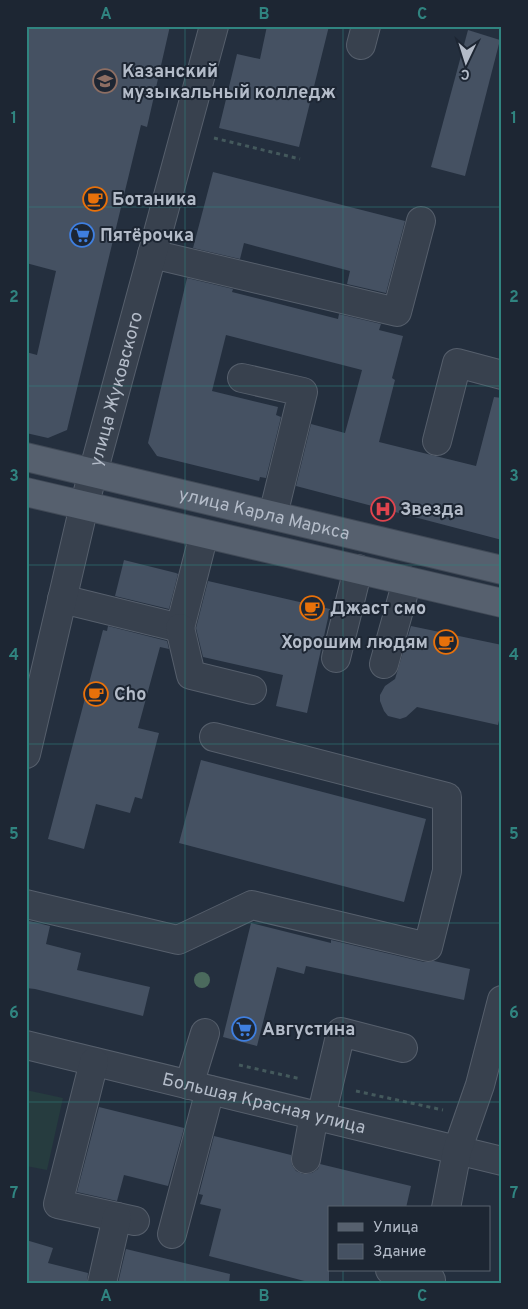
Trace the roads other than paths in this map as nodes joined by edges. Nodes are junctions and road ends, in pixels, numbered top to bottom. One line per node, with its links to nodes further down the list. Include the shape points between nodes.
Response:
1 (214, 26): 3 (street, улица Жуковского)
2 (421, 221): 3 (street, via 397,312)
3 (152, 254): 8 (street, улица Жуковского)
4 (502, 375): 6 (street, via 457,363)
5 (242, 378): 11 (street, via 303,392)
6 (437, 441)
7 (26, 458): 8 (main road, улица Карла Маркса)
8 (93, 473): 10 (street, улица Жуковского); 11 (main road, улица Карла Маркса)
9 (26, 492): 10 (main road, улица Карла Маркса)
10 (84, 506): 12 (main road, улица Карла Маркса); 16 (street, улица Жуковского)
11 (273, 515): 14 (main road, улица Карла Маркса)
12 (204, 534): 13 (main road, улица Карла Маркса); 18 (street)
13 (358, 569): 15 (main road, улица Карла Маркса); 19 (street)
14 (502, 570)
15 (407, 581): 17 (main road, улица Карла Маркса); 20 (street)
16 (62, 599): 18 (street); 23 (street, улица Жуковского)
17 (502, 603)
18 (180, 628): 21 (street, via 191,675)
19 (336, 658)
20 (384, 664)
21 (252, 690)
22 (214, 737): 24 (street, via 446,797 446,871 428,947 252,905 178,940)
23 (26, 754)
24 (26, 904)
25 (502, 1000): 32 (street, via 480,1085)
26 (26, 1045): 29 (street, Большая Красная улица)
27 (202, 1045): 30 (street)
28 (403, 1048): 31 (street, via 342,1032)
29 (94, 1062): 30 (street, Большая Красная улица); 39 (street, via 58,1204 126,1219)
30 (199, 1087): 31 (street, Большая Красная улица); 36 (street)
31 (317, 1116): 32 (street, Большая Красная улица); 33 (street)
32 (457, 1151): 34 (street, Большая Красная улица); 35 (street)
33 (306, 1159)
34 (502, 1161)
35 (446, 1206)
36 (172, 1234)
37 (400, 1272): 38 (street)
38 (432, 1278)
39 (102, 1283)

